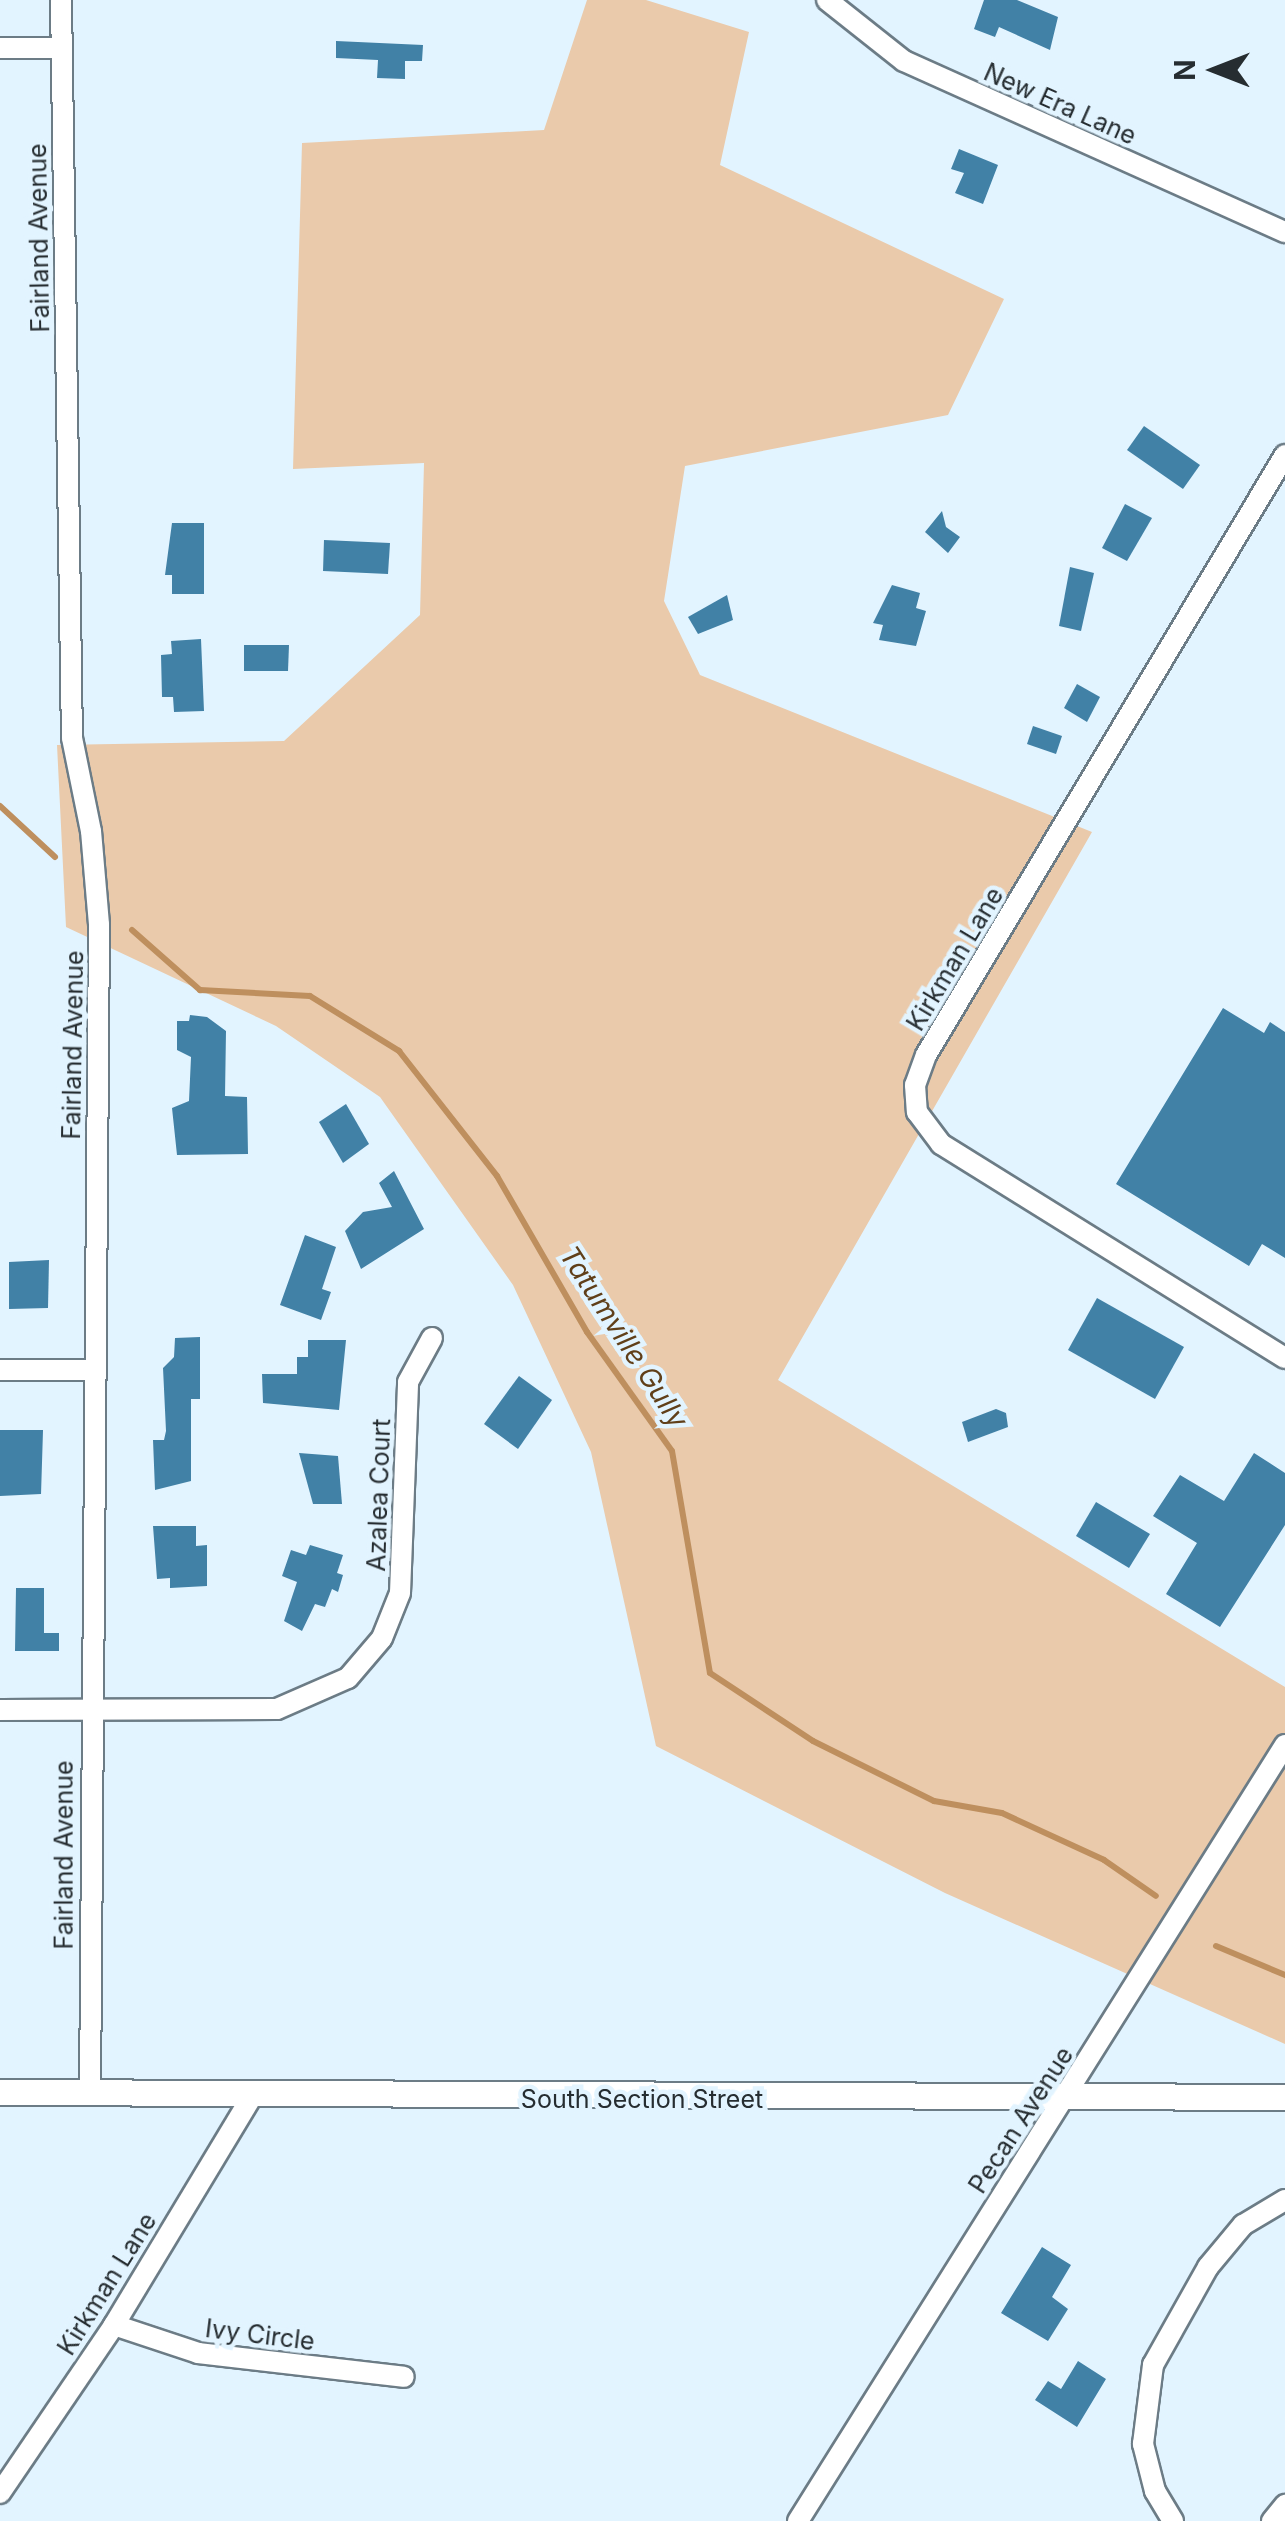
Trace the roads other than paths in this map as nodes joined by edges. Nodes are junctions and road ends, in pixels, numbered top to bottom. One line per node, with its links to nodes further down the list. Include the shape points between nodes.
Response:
1 (61, 0): 4 (street, Fairland Avenue)
2 (827, 0): 5 (street, New Era Lane, via 904,61)
3 (0, 48): 4 (street)
4 (61, 48): 10 (street, Fairland Avenue, via 72,738 91,831 99,925)
5 (1285, 232)
6 (1285, 456): 8 (street, Kirkman Lane, via 926,1055 915,1100 922,1124 951,1152)
7 (432, 1338): 12 (street, Azalea Court, via 408,1382 400,1592 392,1620 366,1660 327,1693 277,1709)
8 (1285, 1358)
9 (0, 1370): 10 (street)
10 (94, 1370): 12 (street, Fairland Avenue)
11 (0, 1710): 12 (street, Azalea Court)
12 (89, 1711): 15 (street, Fairland Avenue)
13 (1285, 1745): 18 (street, Pecan Avenue)
14 (0, 2092): 15 (street, South Section Street)
15 (90, 2092): 17 (street, South Section Street)
16 (1285, 2097): 18 (street, South Section Street)
17 (251, 2098): 18 (street, South Section Street); 20 (street, Kirkman Lane)
18 (1064, 2099): 24 (street, Pecan Avenue)
19 (1285, 2200): 25 (street, via 1243,2225 1208,2267 1153,2364 1143,2444 1155,2491)
20 (114, 2325): 21 (street, Ivy Circle, via 198,2353); 22 (street, Kirkman Lane)
21 (404, 2378)
22 (0, 2492)
23 (1285, 2505): 26 (street)
24 (798, 2521)
25 (1173, 2521)
26 (1272, 2521)

